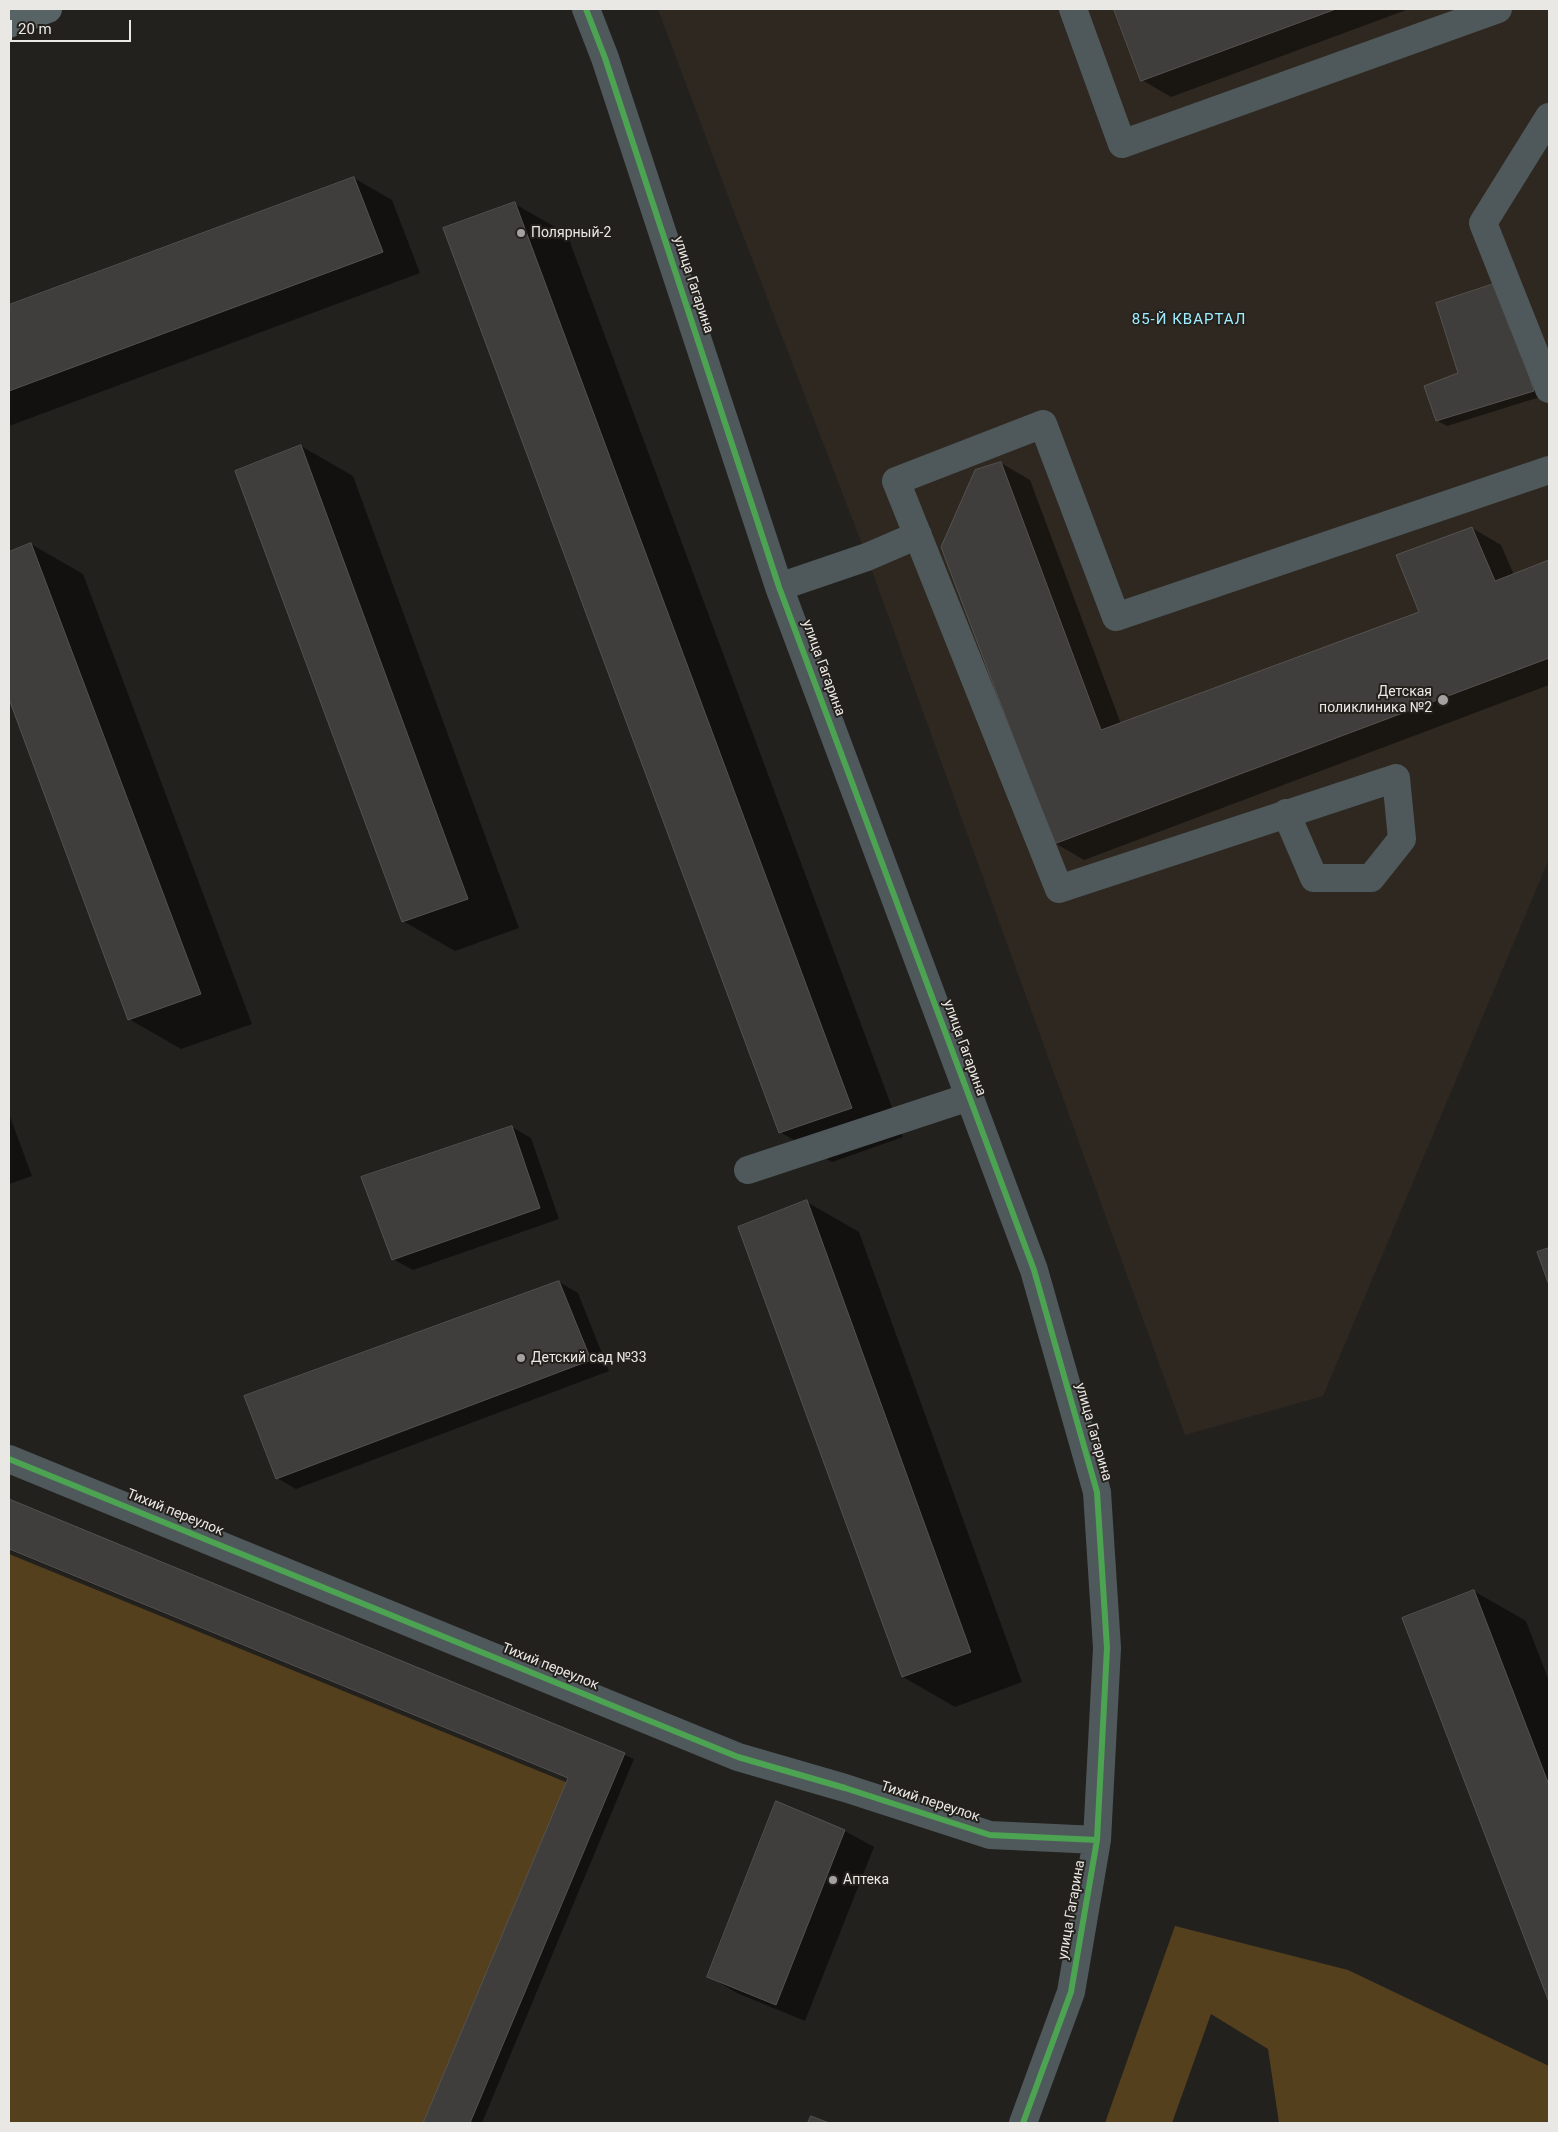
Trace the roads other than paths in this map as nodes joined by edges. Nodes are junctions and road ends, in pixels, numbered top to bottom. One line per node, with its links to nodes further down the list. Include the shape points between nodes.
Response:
1 (48, 9): 5 (main road)
2 (586, 9): 10 (street, улица Гагарина, via 605,58)
3 (1073, 9): 4 (street, via 1122,144)
4 (1498, 9)
5 (9, 24)
6 (1549, 117): 7 (street, via 1484,223)
7 (1549, 389)
8 (1549, 470): 9 (street, via 1116,617 1043,424 896,481)
9 (918, 535): 10 (street, via 867,557); 11 (street, via 1059,888)
10 (779, 587): 12 (street, улица Гагарина)
11 (1286, 814): 11 (street, via 1396,778 1402,839 1370,878 1314,878)
12 (969, 1097): 13 (street); 15 (street, улица Гагарина, via 1034,1270 1097,1492 1107,1648)
13 (748, 1170)
14 (9, 1459): 15 (street, Тихий переулок, via 738,1757 990,1835)
15 (1097, 1840): 16 (street, улица Гагарина, via 1071,1992)
16 (1023, 2123)

